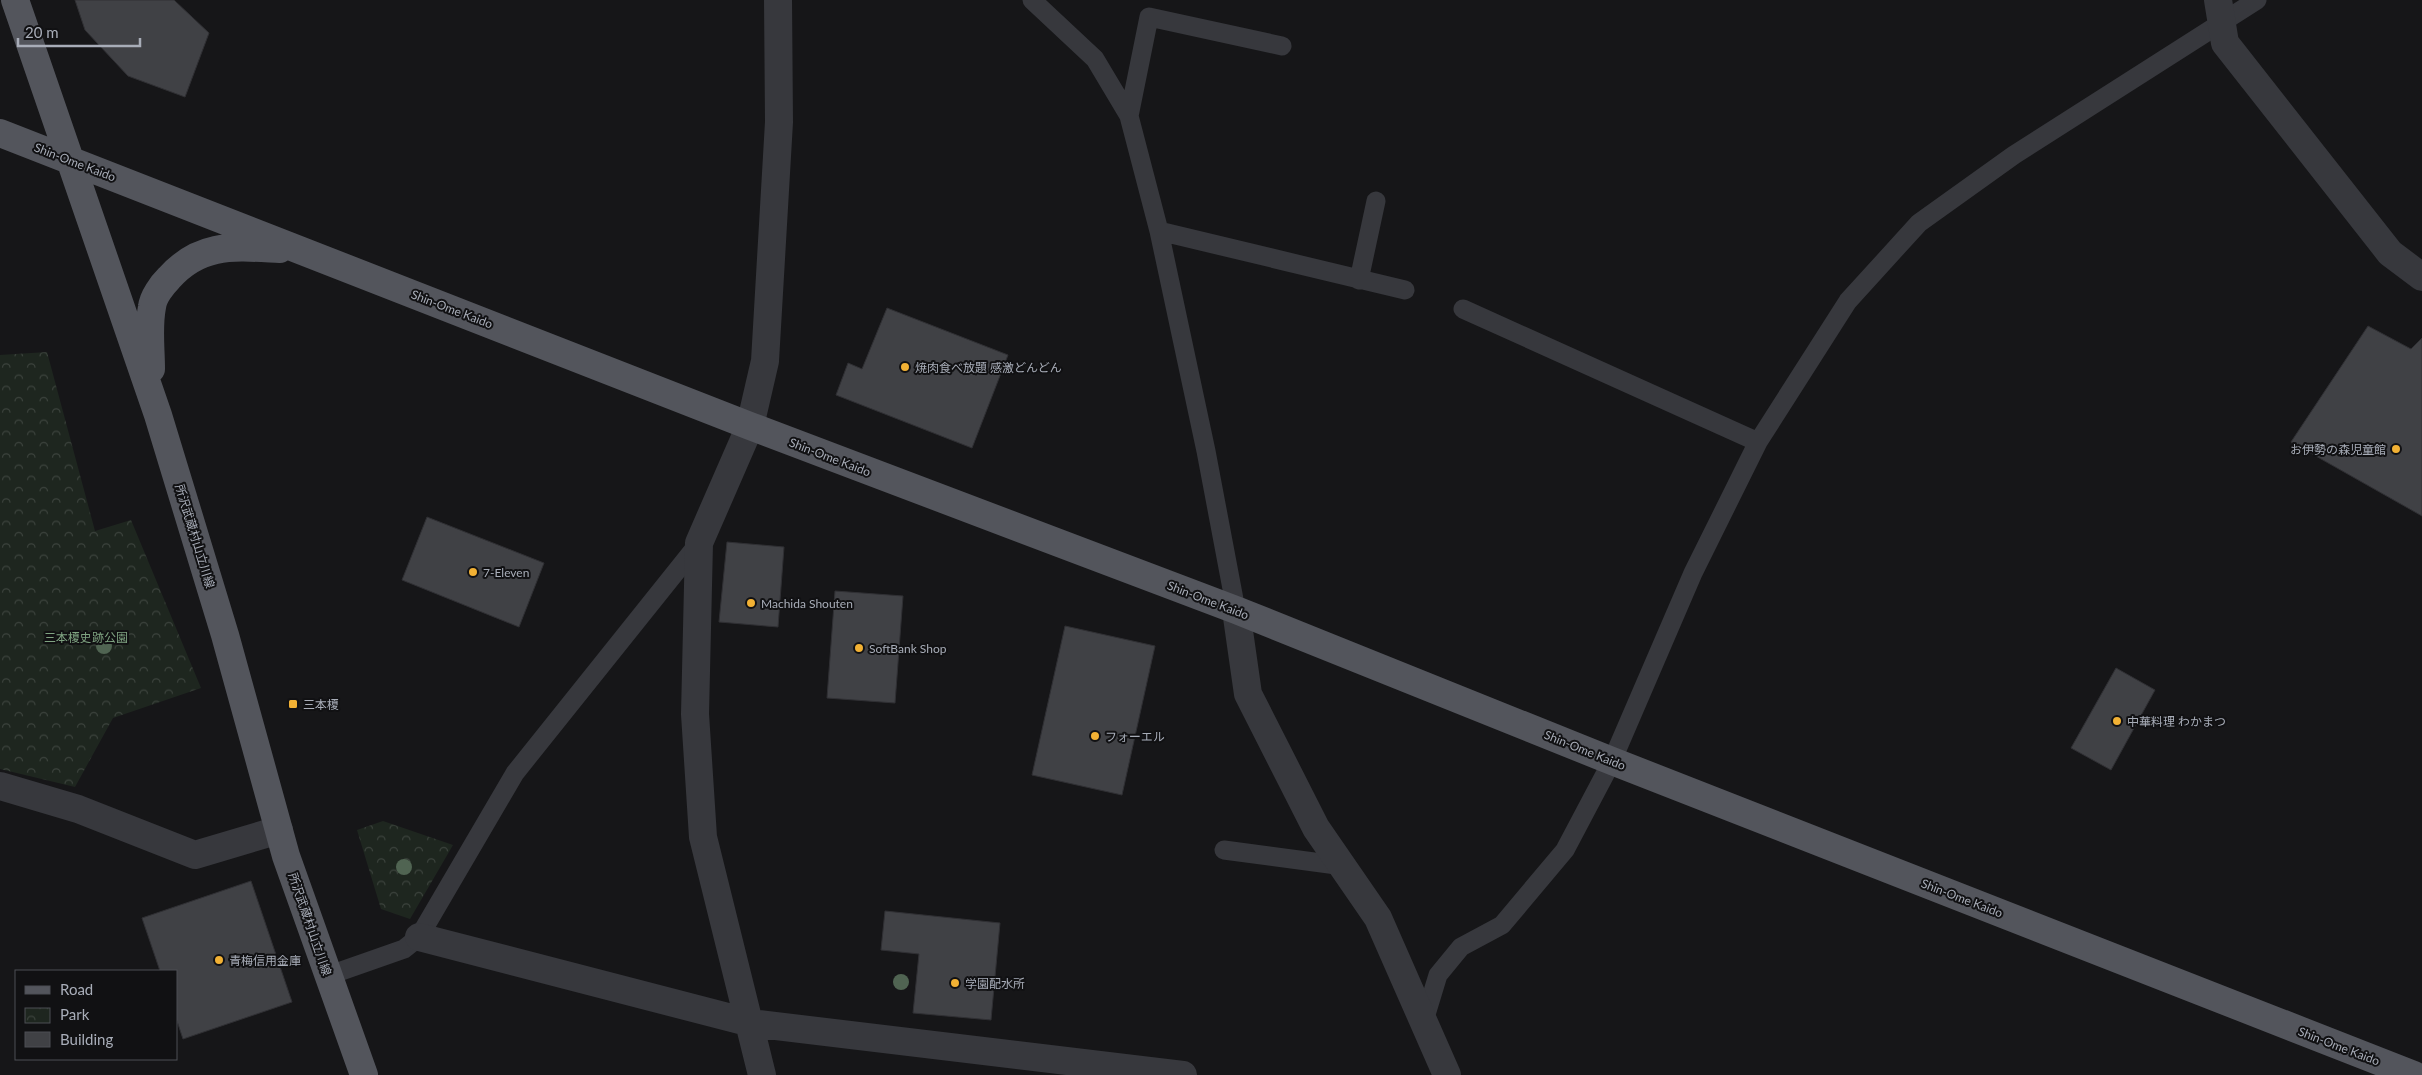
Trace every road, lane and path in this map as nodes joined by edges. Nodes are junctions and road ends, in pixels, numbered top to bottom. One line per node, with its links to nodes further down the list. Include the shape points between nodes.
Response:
1 (15, 0): 9 (main road, 所沢武蔵村山立川線)
2 (778, 0): 18 (street, via 779,122 764,361)
3 (1032, 0): 7 (lane, via 1095,58)
4 (2257, 0): 5 (lane)
5 (2220, 12): 13 (street, via 2225,43 2390,253); 19 (lane, via 1919,224 1848,301)
6 (1282, 46): 7 (lane, via 1149,17)
7 (1129, 116): 11 (lane)
8 (0, 133): 9 (main road, Shin-Ome Kaido)
9 (71, 160): 12 (main road, Shin-Ome Kaido); 17 (main road, 所沢武蔵村山立川線)
10 (1376, 201): 14 (lane)
11 (1159, 231): 14 (lane); 21 (lane)
12 (301, 250): 17 (main road, via 225,247 202,253 180,265 163,284 152,306 150,333); 18 (main road, Shin-Ome Kaido)
13 (2422, 277)
14 (1359, 280): 15 (lane)
15 (1405, 290)
16 (1463, 308): 19 (lane)
17 (158, 415): 24 (main road, 所沢武蔵村山立川線, via 225,635)
18 (750, 426): 20 (street); 21 (main road, Shin-Ome Kaido)
19 (1758, 442): 22 (lane, via 1693,573)
20 (699, 543): 27 (lane, via 515,773); 30 (street, via 695,714 703,837)
21 (1236, 610): 22 (main road, Shin-Ome Kaido); 26 (street, via 1248,694 1316,828)
22 (1612, 761): 29 (lane, via 1566,850 1502,925 1461,947 1438,975); 35 (main road, Shin-Ome Kaido)
23 (0, 786): 24 (street, via 78,809 196,855)
24 (279, 830): 28 (main road, 所沢武蔵村山立川線)
25 (1224, 850): 26 (lane)
26 (1344, 866): 29 (street, via 1378,918)
27 (419, 937): 28 (lane, via 404,949); 30 (street)
28 (327, 976): 31 (main road, 所沢武蔵村山立川線)
29 (1424, 1021): 34 (street)
30 (751, 1023): 32 (street); 33 (street)
31 (364, 1075)
32 (762, 1075)
33 (1183, 1075)
34 (1448, 1075)
35 (2414, 1075)

